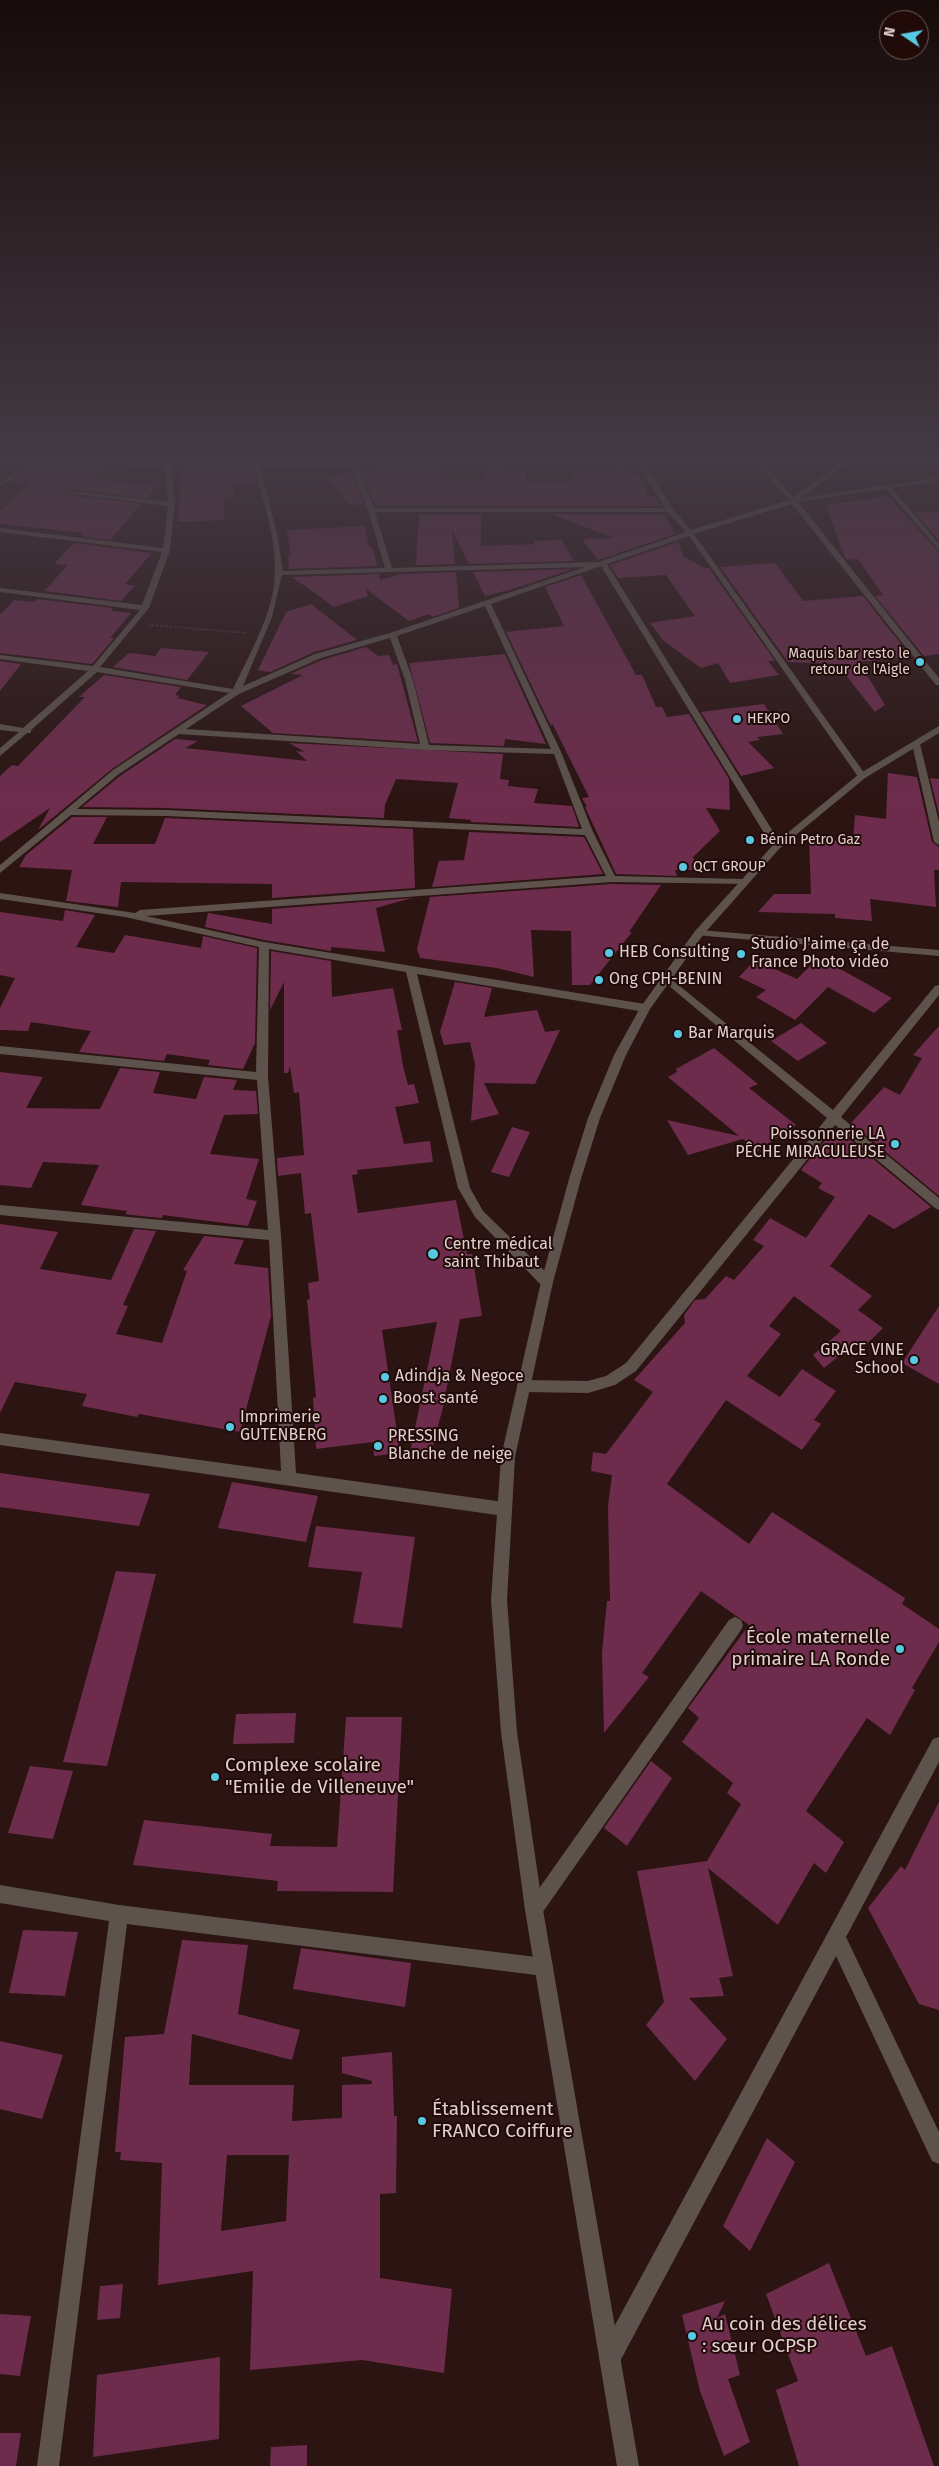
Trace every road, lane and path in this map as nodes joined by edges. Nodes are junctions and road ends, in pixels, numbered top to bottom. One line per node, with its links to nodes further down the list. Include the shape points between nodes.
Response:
1 (157, 576): 9 (street)
2 (278, 576): 11 (street)
3 (567, 576): 8 (street)
4 (610, 576): 29 (street)
5 (720, 576): 25 (street)
6 (853, 576): 15 (street)
7 (0, 590): 9 (street)
8 (487, 603): 12 (street); 23 (street)
9 (145, 608): 10 (street)
10 (132, 623): 11 (path); 14 (street)
11 (260, 635): 16 (street)
12 (393, 635): 16 (street, via 318,656); 22 (street, via 409,680)
13 (0, 657): 14 (street)
14 (95, 669): 16 (street); 19 (street)
15 (939, 683)
16 (236, 692): 20 (street)
17 (0, 727): 19 (street)
18 (939, 729): 21 (street)
19 (28, 731): 24 (street)
20 (178, 732): 22 (street); 26 (street, via 116,772)
21 (916, 744): 25 (street); 28 (street)
22 (425, 747): 23 (street)
23 (557, 752): 27 (street)
24 (0, 753)
25 (862, 776): 29 (street)
26 (67, 812): 27 (street, via 166,813); 30 (street)
27 (588, 832): 31 (street)
28 (939, 842)
29 (777, 846): 32 (street)
30 (0, 870)
31 (612, 879): 32 (street); 34 (street)
32 (744, 882): 35 (street)
33 (0, 896): 34 (street)
34 (125, 914): 36 (street)
35 (699, 933): 37 (street); 39 (street)
36 (264, 944): 38 (street); 43 (street)
37 (939, 954)
38 (411, 970): 41 (street); 48 (street, via 464,1188 479,1214)
39 (666, 978): 41 (street); 44 (street)
40 (939, 988): 44 (street)
41 (645, 1008): 48 (street, via 620,1055 594,1118)
42 (0, 1050): 43 (street)
43 (262, 1078): 47 (street)
44 (834, 1117): 45 (street); 49 (street, via 631,1367 610,1381 588,1388)
45 (939, 1205)
46 (0, 1210): 47 (street)
47 (275, 1236): 51 (street)
48 (547, 1282): 49 (street)
49 (524, 1386): 52 (street, via 508,1457)
50 (0, 1438): 51 (street)
51 (289, 1479): 52 (street)
52 (504, 1509): 56 (street, via 499,1600 503,1668)
53 (735, 1625): 56 (street)
54 (939, 1745): 58 (street)
55 (0, 1894): 57 (street)
56 (534, 1910): 59 (street)
57 (119, 1914): 59 (street); 62 (street)
58 (836, 1936): 60 (street); 61 (street)
59 (544, 1967): 61 (street)
60 (939, 2154)
61 (610, 2359): 63 (street)
62 (48, 2466)
63 (628, 2466)

